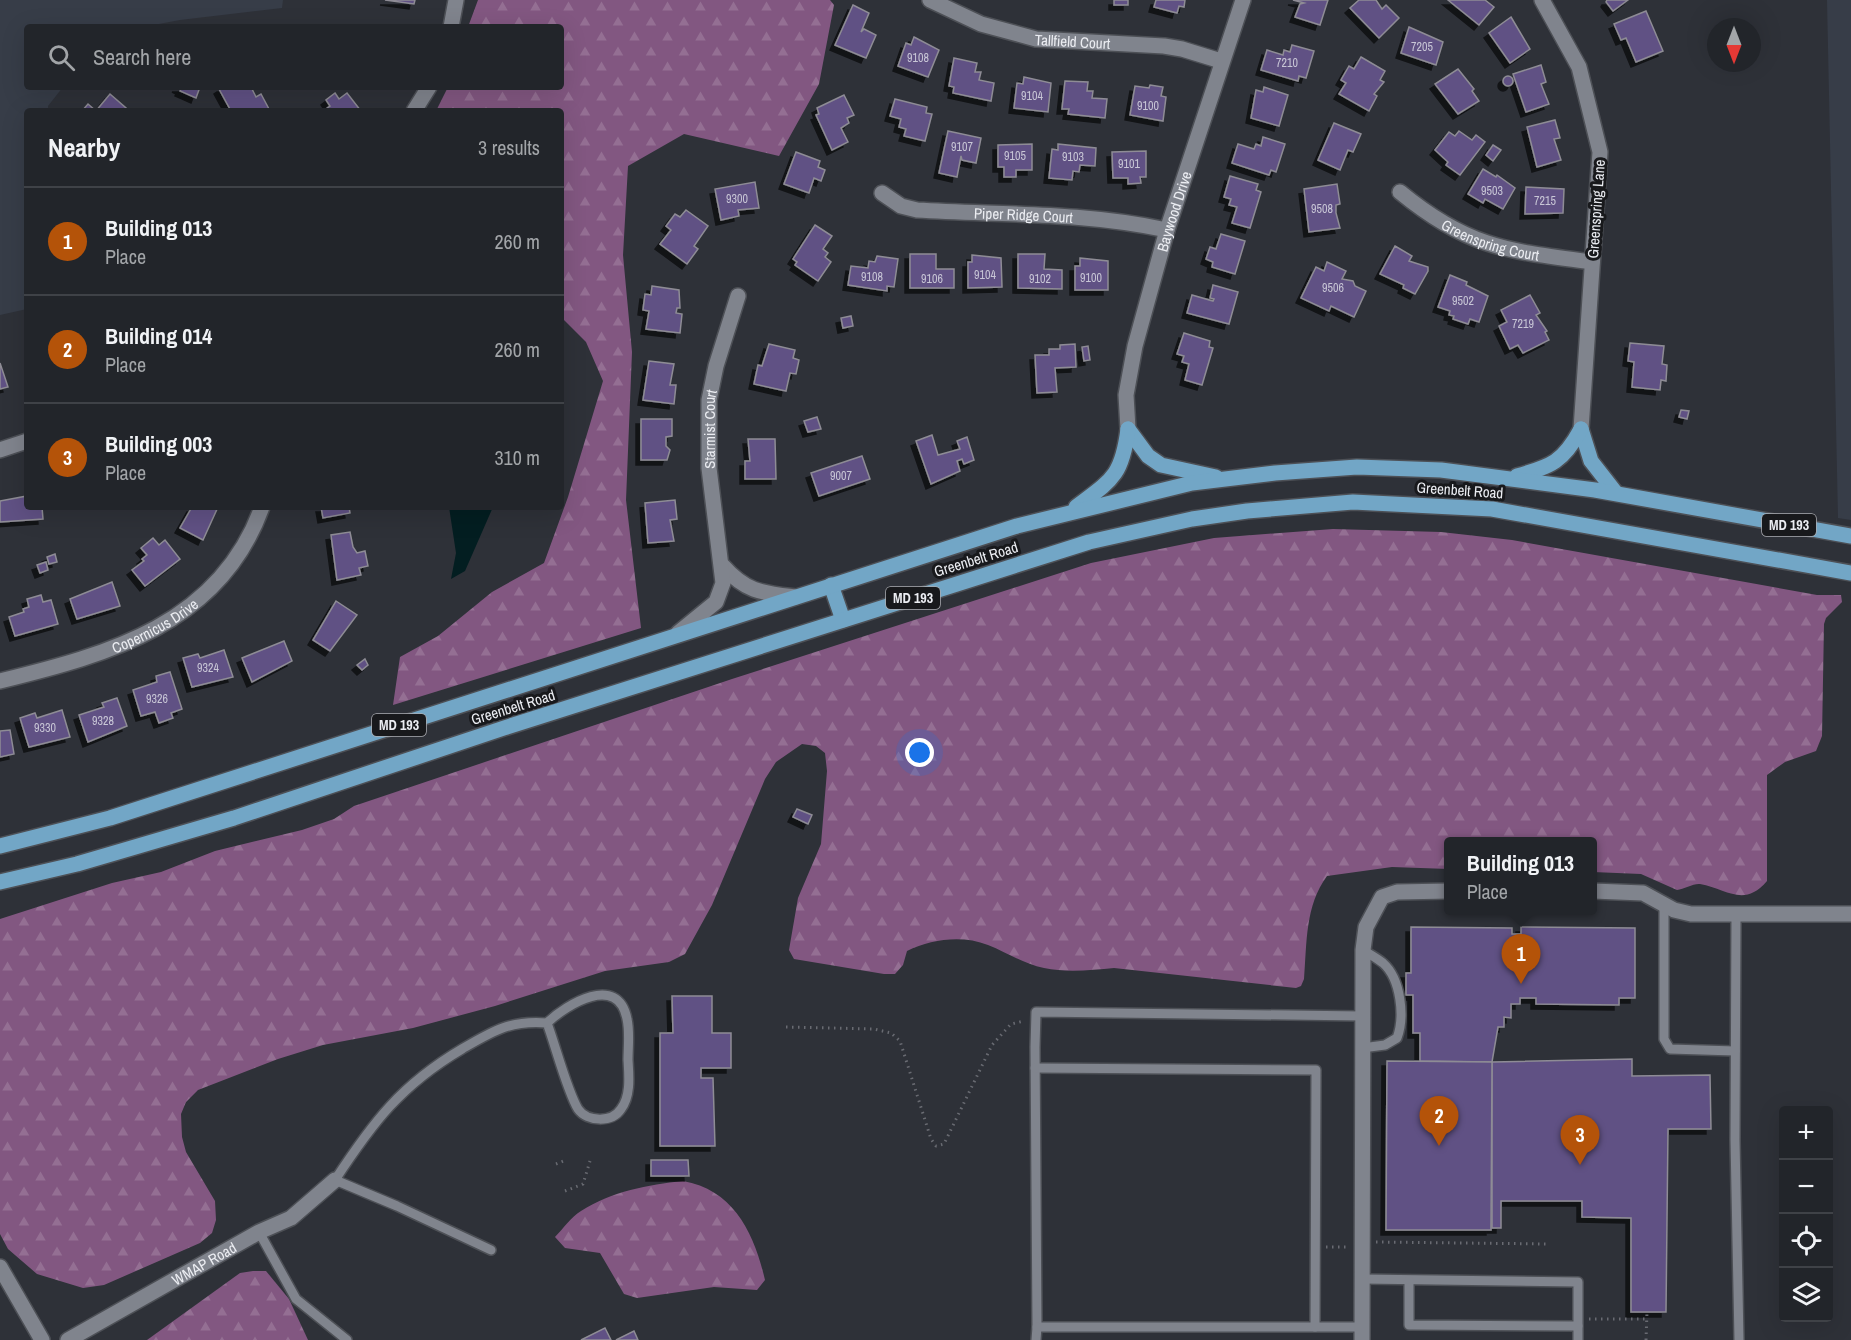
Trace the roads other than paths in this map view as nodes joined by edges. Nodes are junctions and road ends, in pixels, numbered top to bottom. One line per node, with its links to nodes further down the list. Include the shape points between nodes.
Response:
1 (456, 0): 5 (street)
2 (930, 0): 6 (street, Tallfield Court, via 981,24 1036,39 1164,46)
3 (1243, 0): 6 (street, Baywood Drive)
4 (1542, 0): 12 (street, Greenspring Lane, via 1579,67 1600,152)
5 (452, 24)
6 (1221, 61): 11 (street, Baywood Drive)
7 (427, 90): 8 (street)
8 (416, 108)
9 (1400, 192): 12 (street, Greenspring Court, via 1430,217 1476,240 1516,252)
10 (882, 193): 11 (street, Piper Ridge Court, via 917,210 1060,214 1124,221)
11 (1167, 231): 14 (street, Baywood Drive, via 1130,371 1126,395)
12 (1592, 262): 15 (street, Greenspring Lane)
13 (738, 296): 24 (street, Starmist Court, via 709,400 709,468)
14 (1128, 429): 19 (main road, via 1148,456 1161,465); 22 (main road, via 1124,456 1116,474)
15 (1581, 429): 18 (main road, via 1570,450 1556,463); 20 (main road, via 1591,461)
16 (24, 442): 17 (street)
17 (0, 450)
18 (1511, 478): 19 (main road, Greenbelt Road / MD 193, via 1419,468 1357,467); 20 (main road, Greenbelt Road / MD 193)
19 (1225, 479): 22 (main road, Greenbelt Road / MD 193)
20 (1616, 493): 23 (main road, Greenbelt Road / MD 193)
21 (261, 510): 30 (street, Copernicus Drive, via 250,538 229,570 177,616 147,634 98,654)
22 (1069, 512): 26 (main road, Greenbelt Road / MD 193)
23 (1851, 536)
24 (723, 566): 27 (street, via 756,592); 29 (street, Starmist Court, via 723,583 716,602)
25 (1851, 573): 28 (main road, Greenbelt Road / MD 193, via 1492,509 1353,502 1247,511 1150,527)
26 (831, 585): 27 (main road, Greenbelt Road / MD 193); 28 (main road)
27 (795, 597): 29 (main road, Greenbelt Road / MD 193)
28 (843, 620): 32 (main road, Greenbelt Road / MD 193, via 234,818)
29 (673, 637): 31 (main road, Greenbelt Road / MD 193, via 110,818)
30 (0, 681)
31 (0, 846)
32 (0, 882)
33 (1444, 891): 38 (street, via 1396,891 1382,897 1366,927)
34 (1597, 891): 35 (street, via 1643,893)
35 (1664, 905): 37 (street, via 1691,914); 42 (lane, via 1664,1039 1670,1049)
36 (1851, 914): 37 (street)
37 (1736, 915): 42 (lane)
38 (1363, 950): 39 (street); 41 (lane, via 1383,963 1395,981 1401,1022 1397,1038 1385,1045)
39 (1362, 1016): 41 (street); 43 (lane, via 1036,1012)
40 (547, 1023): 40 (lane, via 578,1109 593,1119 612,1117 621,1109 629,1083 628,1028 621,1006 610,997 591,995); 44 (lane, via 523,1021 506,1025 428,1070 372,1124)
41 (1362, 1048): 48 (street)
42 (1736, 1051): 59 (lane)
43 (1035, 1068): 51 (lane); 52 (lane, via 1316,1070)
44 (335, 1180): 45 (street, WMAP Road, via 291,1218); 46 (lane)
45 (259, 1232): 55 (street, WMAP Road); 56 (lane, via 296,1299)
46 (491, 1250)
47 (0, 1267): 54 (street)
48 (1363, 1278): 49 (lane); 53 (street)
49 (1409, 1281): 50 (lane, via 1578,1282); 50 (lane, via 1409,1325)
50 (1578, 1326): 58 (lane)
51 (1037, 1327): 52 (lane); 57 (lane)
52 (1315, 1327): 53 (lane)
53 (1362, 1333)
54 (42, 1340)
55 (68, 1340)
56 (347, 1340)
57 (1036, 1340)
58 (1578, 1340)
59 (1739, 1340)

